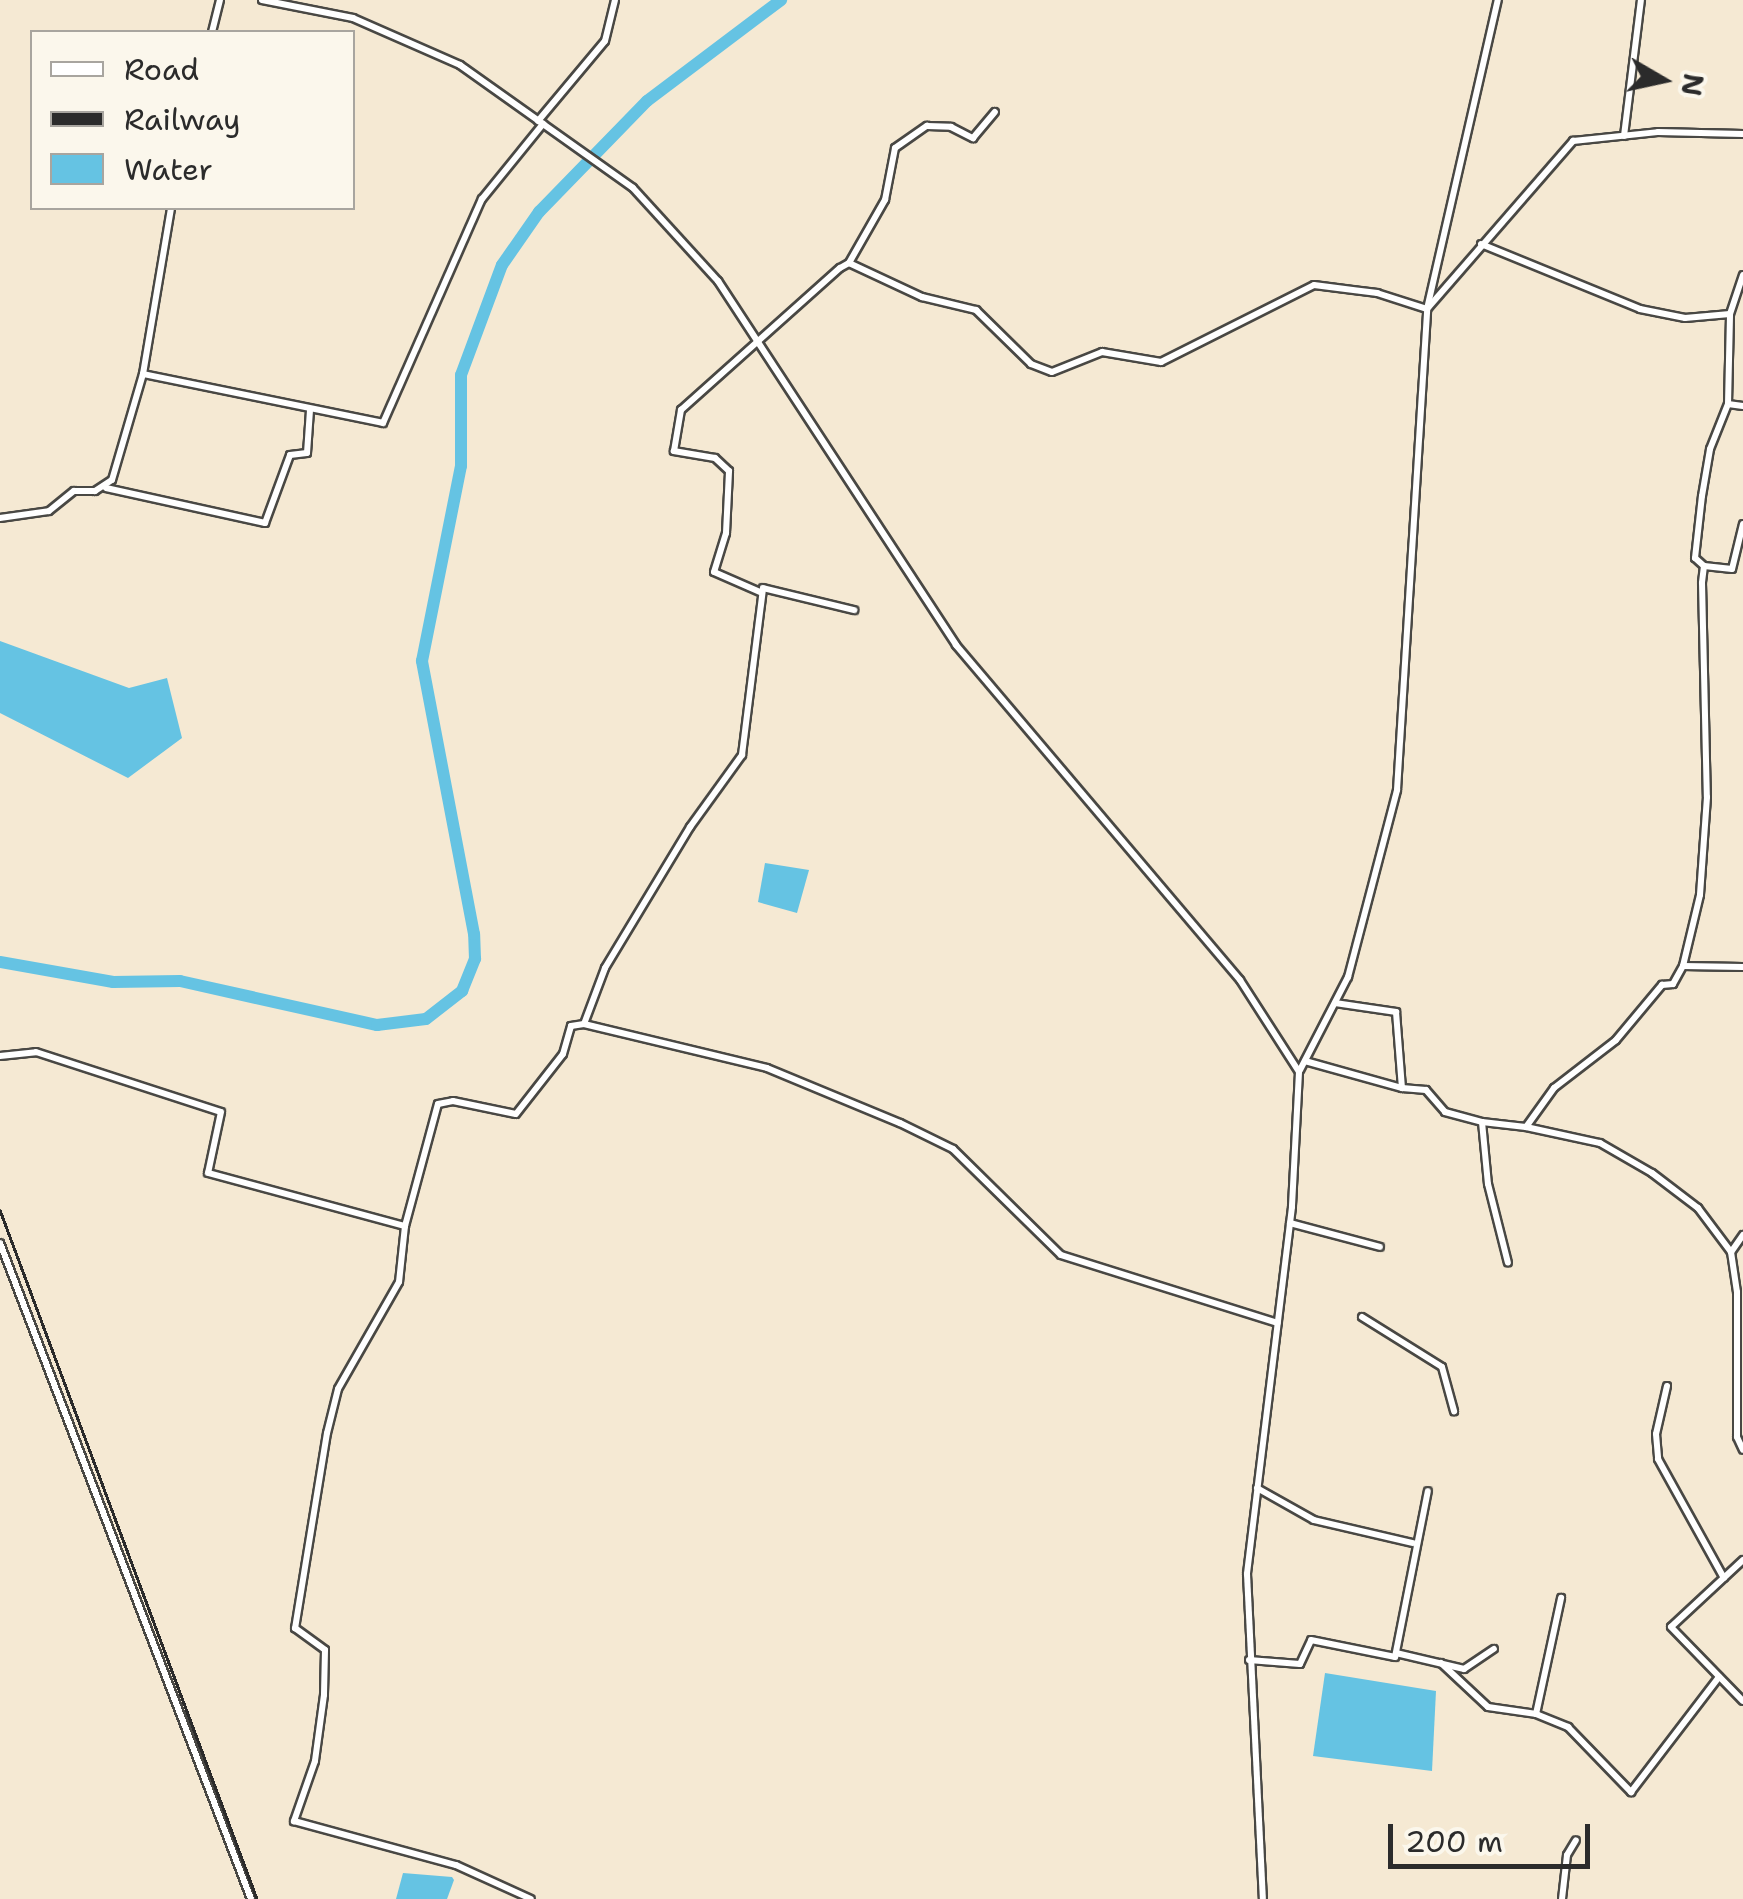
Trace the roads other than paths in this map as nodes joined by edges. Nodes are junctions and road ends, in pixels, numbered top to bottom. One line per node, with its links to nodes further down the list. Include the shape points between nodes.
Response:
1 (220, 0): 6 (street)
2 (262, 0): 8 (street, via 353,18 403,38 460,65)
3 (615, 0): 8 (street, via 604,41)
4 (1498, 0): 15 (street)
5 (1641, 0): 10 (street)
6 (212, 30)
7 (995, 112): 13 (street, via 973,138 951,127 927,126 895,148 885,200)
8 (541, 122): 17 (street, via 633,188 718,281); 21 (street, via 482,199 383,423)
9 (1743, 134): 10 (street)
10 (1624, 136): 12 (street, via 1574,142)
11 (171, 210): 18 (street)
12 (1481, 244): 15 (street); 16 (street, via 1640,309 1685,318)
13 (849, 264): 15 (street, via 922,298 976,310 1031,364 1052,372 1102,352 1161,362 1314,286 1378,293); 17 (street)
14 (1743, 276): 16 (street)
15 (1427, 309): 30 (street, via 1405,606 1402,759 1378,880)
16 (1730, 314): 19 (street)
17 (759, 345): 26 (street, via 684,402 673,446 677,453 715,458 729,471 726,533 714,572); 34 (street, via 956,645 1240,980)
18 (143, 374): 21 (street); 22 (street)
19 (1728, 404): 20 (street); 25 (street, via 1710,449 1702,496 1695,558)
20 (1743, 406)
21 (310, 410): 22 (street, via 307,453 290,455 265,524)
22 (106, 488): 23 (street, via 74,491 37,515)
23 (0, 518)
24 (1743, 524): 25 (street, via 1732,569)
25 (1704, 566): 28 (street, via 1700,680 1707,796 1700,894)
26 (760, 592): 27 (street); 31 (street, via 742,755 605,968)
27 (854, 610)
28 (1682, 966): 29 (street); 37 (street, via 1673,984 1662,984 1616,1040 1554,1088)
29 (1743, 966)
30 (1335, 1003): 33 (street); 35 (street, via 1396,1012)
31 (584, 1024): 39 (street, via 570,1026 563,1054 516,1114 438,1104); 46 (street, via 767,1068 900,1123 954,1148 1061,1255)
32 (0, 1056): 39 (street, via 36,1052 221,1112 208,1173)
33 (1305, 1060): 34 (street); 35 (street)
34 (1299, 1072): 38 (street)
35 (1402, 1088): 36 (street, via 1426,1090 1445,1112)
36 (1482, 1122): 37 (street); 44 (street, via 1488,1184)
37 (1526, 1127): 43 (street, via 1600,1143 1652,1173 1698,1208)
38 (1290, 1223): 42 (street); 46 (street)
39 (405, 1226): 65 (street, via 400,1282 338,1390 326,1433 295,1628 326,1650 324,1695 315,1761 294,1821 456,1865)
40 (1743, 1235): 43 (street)
41 (0, 1243): 64 (street)
42 (1380, 1247)
43 (1731, 1252): 49 (street, via 1738,1292 1737,1438)
44 (1508, 1263)
45 (1362, 1317): 48 (street, via 1442,1367)
46 (1278, 1322): 50 (street)
47 (1667, 1386): 54 (street, via 1656,1434 1658,1459)
48 (1454, 1411)
49 (1743, 1450)
50 (1257, 1488): 52 (street, via 1314,1520); 58 (street, via 1246,1574)
51 (1428, 1491): 52 (street)
52 (1412, 1544): 57 (street)
53 (1743, 1560): 54 (street)
54 (1724, 1578): 60 (street, via 1671,1626)
55 (1561, 1598): 62 (street)
56 (1494, 1649): 59 (street, via 1464,1669)
57 (1396, 1652): 58 (street, via 1311,1640 1300,1664); 59 (street)
58 (1249, 1660): 66 (street)
59 (1441, 1663): 62 (street, via 1488,1707)
60 (1719, 1676): 61 (street); 62 (street, via 1631,1792 1568,1727)
61 (1743, 1701)
62 (1536, 1714)
63 (1576, 1840): 67 (street, via 1567,1854)
64 (251, 1899)
65 (530, 1899)
66 (1263, 1899)
67 (1562, 1899)

